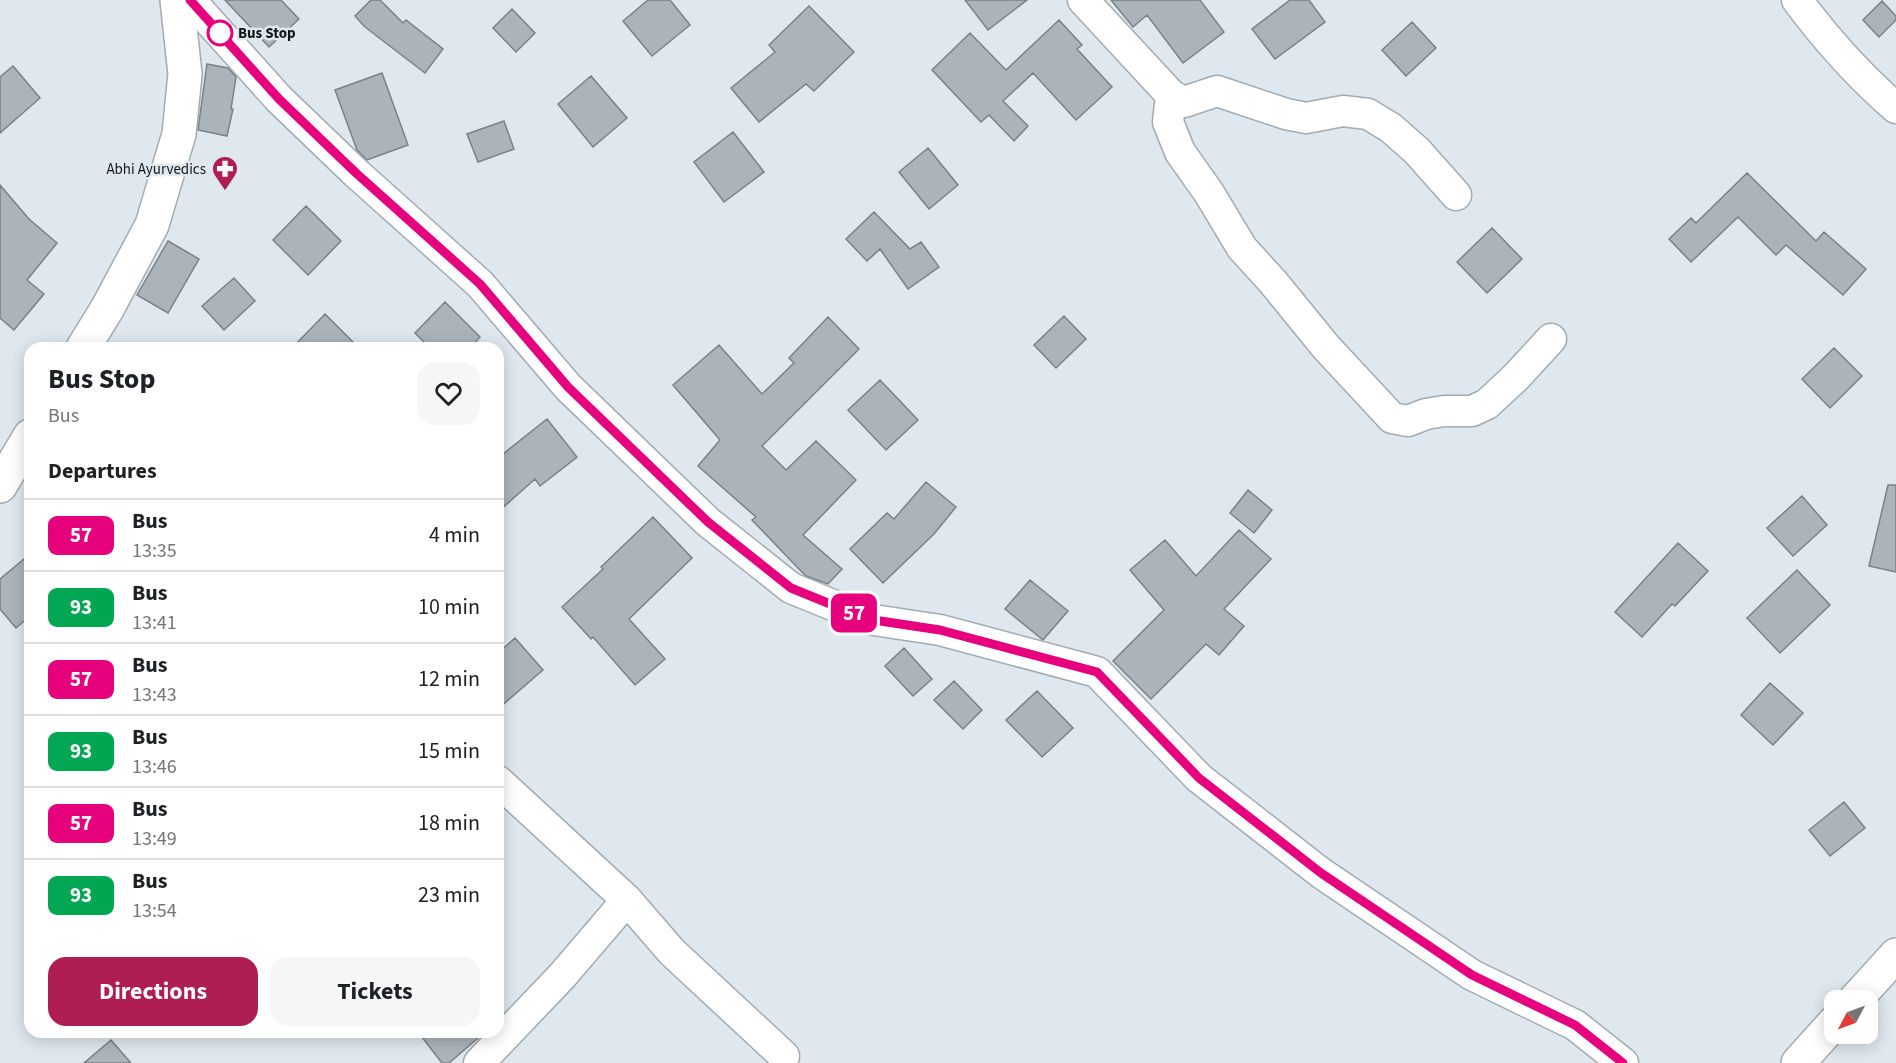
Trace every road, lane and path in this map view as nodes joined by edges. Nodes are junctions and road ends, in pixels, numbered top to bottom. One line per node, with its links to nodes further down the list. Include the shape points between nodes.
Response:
1 (177, 0): 9 (main road, via 184,74 179,134 152,225)
2 (190, 0): 21 (street, via 287,107 480,284 568,387 708,522 791,588 867,619 940,630 1097,672 1199,778 1321,873 1472,975 1575,1025)
3 (1083, 0): 5 (street)
4 (1797, 0): 6 (street, via 1871,87)
5 (1172, 95): 7 (street, via 1184,102 1217,91 1306,118 1343,111 1368,114 1417,151); 8 (street, via 1168,122 1180,152 1242,248 1392,418 1408,422 1426,414 1472,411 1487,404)
6 (1896, 108)
7 (1456, 195)
8 (1551, 339)
9 (87, 342)
10 (24, 445): 11 (main road)
11 (0, 486)
12 (504, 787): 13 (street)
13 (627, 900): 17 (street); 19 (street, via 672,952)
14 (1896, 955): 15 (main road)
15 (1864, 990)
16 (1824, 1034): 22 (main road)
17 (504, 1037)
18 (503, 1038): 20 (street)
19 (784, 1056)
20 (479, 1063)
21 (1623, 1063)
22 (1798, 1063)

